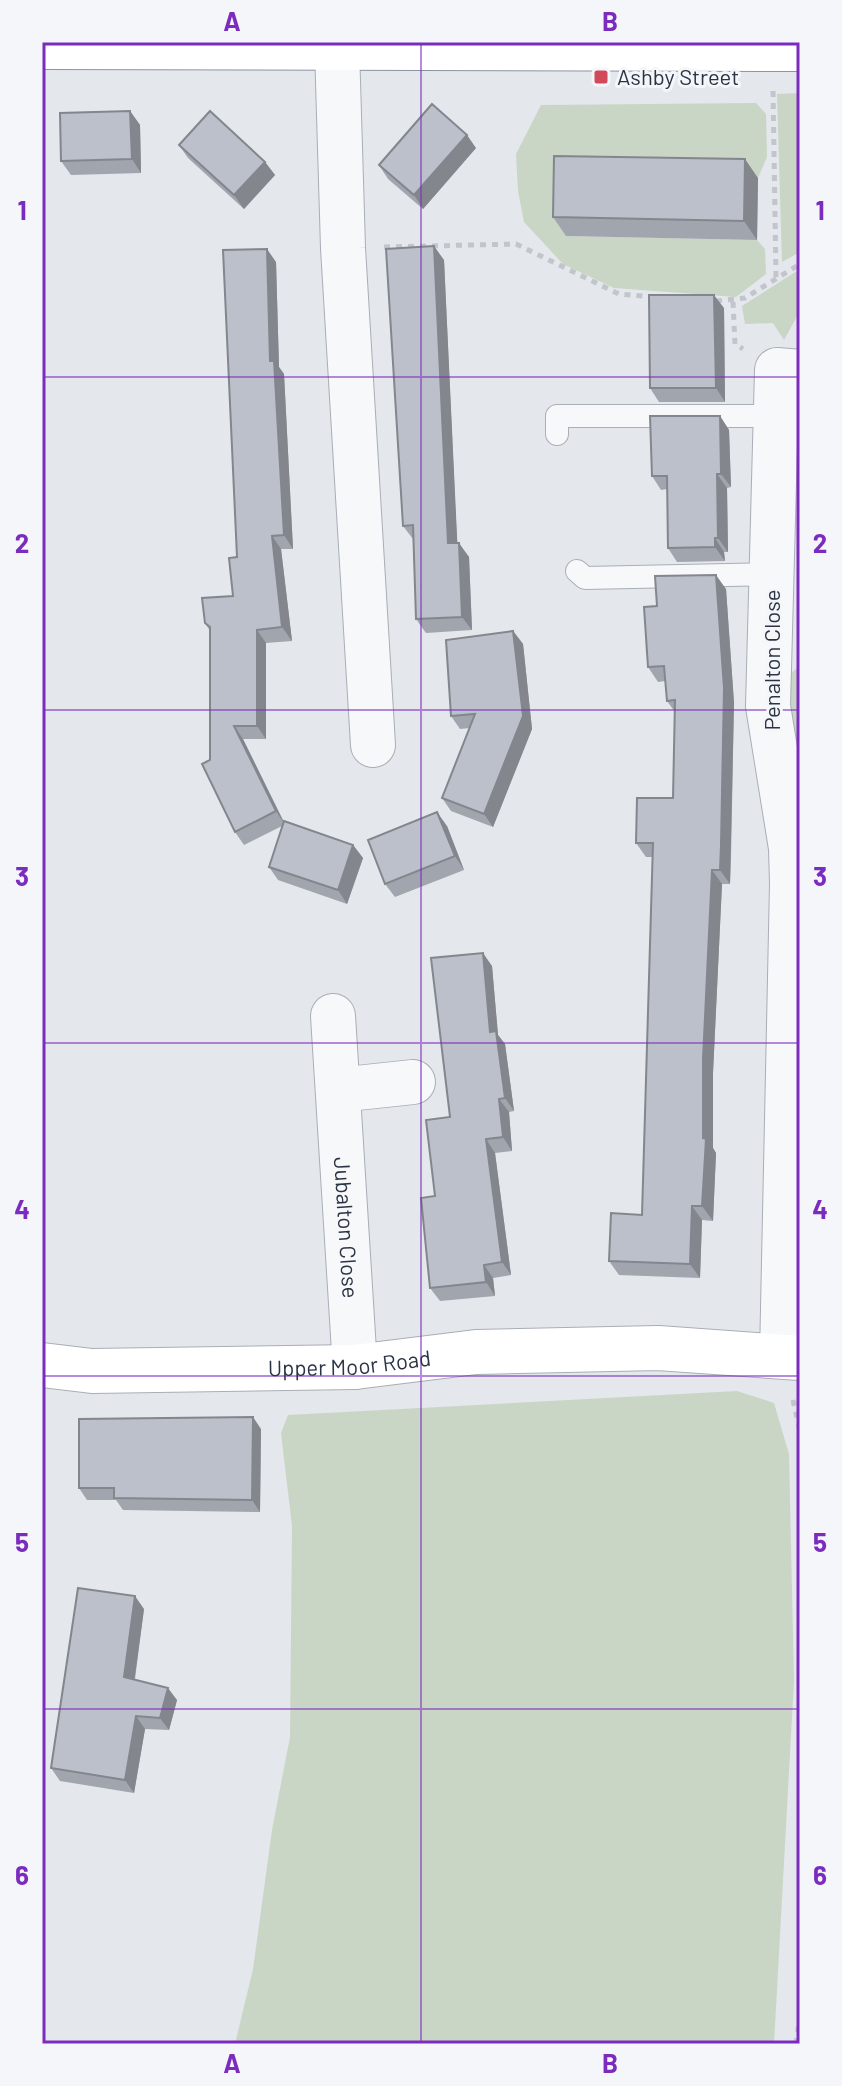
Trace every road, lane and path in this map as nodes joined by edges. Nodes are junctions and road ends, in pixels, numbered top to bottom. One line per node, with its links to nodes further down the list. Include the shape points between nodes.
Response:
1 (42, 47): 2 (main road)
2 (337, 48): 3 (main road); 5 (street)
3 (800, 49)
4 (773, 83): 7 (path)
5 (343, 248): 8 (path, via 516,244 619,294); 15 (street)
6 (800, 264): 7 (path)
7 (776, 278): 9 (path, via 745,298)
8 (666, 298)
9 (714, 301)
10 (800, 372): 11 (street, Penalton Close, via 777,370)
11 (776, 416): 12 (lane, via 557,416); 14 (street, Penalton Close)
12 (557, 434)
13 (577, 571): 14 (lane, via 585,578)
14 (772, 574): 19 (street, Penalton Close, via 768,706 792,884)
15 (373, 745)
16 (333, 1016): 18 (street, Jubalton Close)
17 (413, 1082): 18 (street)
18 (338, 1090): 21 (street, Jubalton Close)
19 (791, 1357): 21 (main road, Upper Moor Road, via 658,1348 476,1352)
20 (42, 1365): 21 (main road, Upper Moor Road, via 92,1371)
21 (355, 1367)
22 (800, 2015): 23 (path)
23 (796, 2044)

